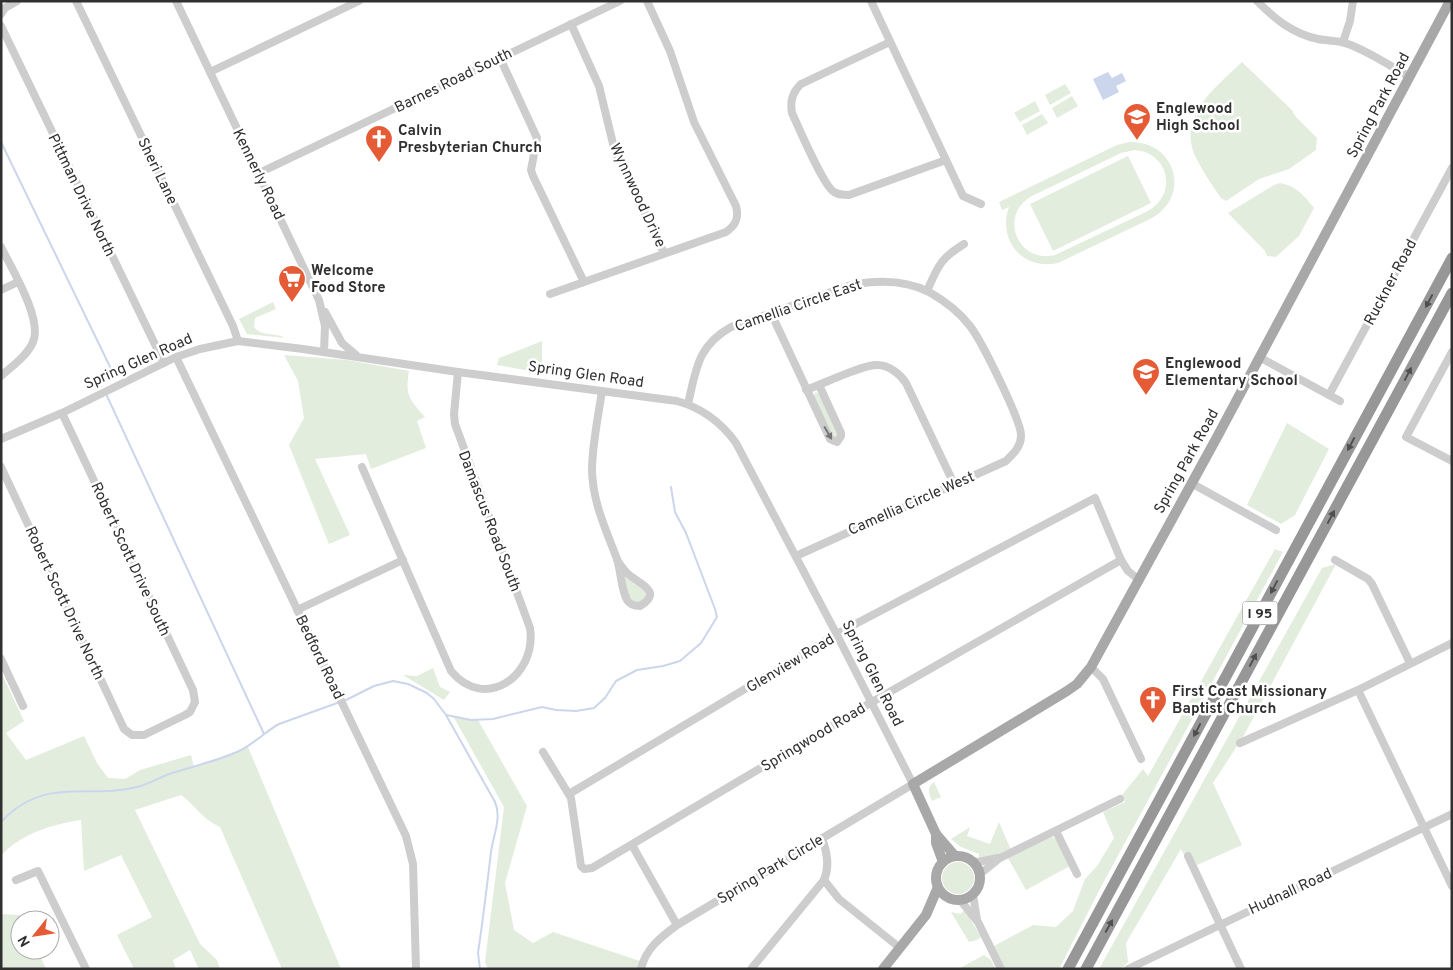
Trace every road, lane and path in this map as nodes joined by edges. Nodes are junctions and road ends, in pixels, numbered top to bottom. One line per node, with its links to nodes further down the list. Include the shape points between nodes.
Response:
1 (17, 1): 11 (street)
2 (76, 1): 35 (street, Sheri Lane)
3 (176, 1): 17 (street, Kennerly Road)
4 (359, 1): 17 (street)
5 (620, 1): 12 (street, Barnes Road South)
6 (647, 1): 25 (street, via 670,51 694,122 736,206 738,218 726,232)
7 (871, 1): 14 (street)
8 (1257, 1): 15 (street, via 1292,30 1317,39)
9 (1353, 1): 15 (street)
10 (1451, 1): 18 (main road, Spring Park Road)
11 (1, 14)
12 (571, 24): 16 (street, Barnes Road South); 25 (street, Wynnwood Drive, via 600,86 616,152)
13 (1, 26): 41 (street, Pittman Drive North)
14 (890, 42): 19 (street); 19 (street, via 801,84 792,97 792,113 825,182 841,195 849,195)
15 (1343, 42): 18 (street)
16 (500, 58): 21 (street, Barnes Road South); 28 (street, via 537,138 531,170 533,176)
17 (210, 72): 21 (street, Kennerly Road)
18 (1410, 77): 40 (main road, Spring Park Road)
19 (946, 160): 22 (street, via 963,196)
20 (1452, 168): 47 (street, Ruckner Road)
21 (259, 173): 33 (street, Kennerly Road)
22 (981, 204)
23 (964, 244): 30 (street, via 944,258)
24 (1, 248): 27 (street)
25 (664, 253): 28 (street)
26 (1452, 258): 112 (highway, I 95, one-way to 112)
27 (18, 282): 29 (street); 43 (street, via 32,311 36,334 28,351)
28 (584, 282): 32 (street)
29 (1, 290)
30 (927, 291): 34 (street, Camellia Circle East, via 891,282 870,282 851,285); 52 (street, Camellia Circle East, via 960,315 980,342 1021,429)
31 (1452, 293): 113 (highway, I 95, one-way to 31)
32 (550, 294)
33 (320, 302): 36 (street, Kennerly Road, via 325,326); 38 (street, via 342,343)
34 (772, 314): 45 (street); 49 (street, Camellia Circle East, via 731,327 712,340 698,362)
35 (238, 341): 36 (street, Spring Glen Road); 39 (street, Spring Glen Road)
36 (324, 352): 38 (street, Spring Glen Road)
37 (1452, 352): 53 (street, via 1406,437)
38 (357, 356): 42 (street, Spring Glen Road)
39 (176, 357): 41 (street, Spring Glen Road); 65 (street, Bedford Road)
40 (1259, 357): 47 (street); 56 (main road, Spring Park Road)
41 (164, 363): 50 (street, Spring Glen Road)
42 (458, 372): 46 (street, Spring Glen Road); 60 (street, Damascus Road South, via 454,414 458,434 530,628 530,651 523,668 508,682 488,689 471,687 458,679 447,664)
43 (1, 376)
44 (819, 385): 45 (street); 45 (street, one-way to 44, via 830,440 837,442 841,433); 57 (street, via 868,366 889,368 899,374)
45 (806, 390)
46 (602, 391): 49 (street, Spring Glen Road); 61 (street, via 592,473 599,512)
47 (1329, 395): 48 (street)
48 (1340, 401)
49 (688, 404): 59 (street, Spring Glen Road, via 712,418 730,434)
50 (62, 412): 51 (street, Spring Glen Road); 74 (street, Robert Scott Drive South, via 195,697 194,706 185,715 144,735)
51 (1, 439)
52 (1020, 442): 57 (street, Camellia Circle West, via 1006,461)
53 (1452, 461)
54 (362, 467): 60 (street)
55 (1, 468): 74 (street, Robert Scott Drive North, via 122,725)
56 (1191, 483): 58 (street); 64 (main road, Spring Park Road)
57 (954, 484): 59 (street, Camellia Circle West)
58 (1276, 530)
59 (796, 556): 66 (street, Spring Glen Road)
60 (403, 560): 65 (street)
61 (617, 560): 61 (street, via 626,573 647,587 649,598 640,606 628,602)
62 (1121, 560): 64 (street); 66 (street, Glenview Road, via 1095,498); 72 (street, Springwood Road)
63 (1335, 560): 69 (street, via 1372,584)
64 (1138, 579): 70 (main road, Spring Park Road)
65 (297, 610): 107 (street, Bedford Road, via 409,844 413,864)
66 (837, 635): 72 (street, Spring Glen Road); 79 (street, Glenview Road)
67 (1452, 643): 69 (street)
68 (1, 659): 73 (street)
69 (1410, 663): 71 (street)
70 (1091, 667): 77 (street, via 1103,679); 78 (main road, Spring Park Road, via 1067,691)
71 (1358, 690): 75 (street); 82 (street)
72 (872, 702): 78 (street, Spring Glen Road); 86 (street, Springwood Road)
73 (22, 706)
74 (132, 735)
75 (1240, 744)
76 (543, 752): 79 (street)
77 (1141, 759)
78 (913, 784): 84 (main road, Spring Glen Road); 85 (street, Spring Park Circle)
79 (569, 794): 86 (street, Springwood Road, via 579,861 584,869 592,868)
80 (1120, 800): 83 (street)
81 (1452, 814): 82 (street, Hudnall Road)
82 (1424, 827): 96 (street); 103 (street, Hudnall Road)
83 (1056, 831): 89 (street); 93 (street)
84 (936, 834): 87 (main road, Spring Glen Road); 91 (main road, Spring Glen Road)
85 (822, 838): 95 (street, via 828,865); 104 (street, Spring Park Circle)
86 (632, 845): 104 (street)
87 (955, 856): 90 (main road); 91 (main road)
88 (1188, 856): 103 (street)
89 (1000, 858): 90 (street); 92 (street)
90 (972, 861): 92 (main road)
91 (943, 862): 97 (main road, via 936,874)
92 (980, 874): 98 (main road, via 978,888)
93 (1077, 874)
94 (16, 880): 106 (street, via 38,870)
95 (824, 880): 105 (street, via 839,899); 109 (street)
96 (1452, 886)
97 (938, 887): 99 (main road); 101 (main road)
98 (973, 895): 100 (main road); 102 (street)
99 (949, 898): 100 (main road); 101 (main road)
100 (960, 900): 102 (street)
101 (926, 916): 105 (main road)
102 (978, 922): 111 (street)
103 (1220, 924): 114 (street, Hudnall Road); 115 (street)
104 (677, 925): 108 (street, Spring Park Circle, via 652,946)
105 (900, 948): 110 (main road)
106 (86, 969)
107 (416, 969)
108 (642, 969)
109 (751, 969)
110 (883, 969)
111 (1001, 969)
112 (1068, 969)
113 (1086, 969)
114 (1128, 969)
115 (1241, 969)

